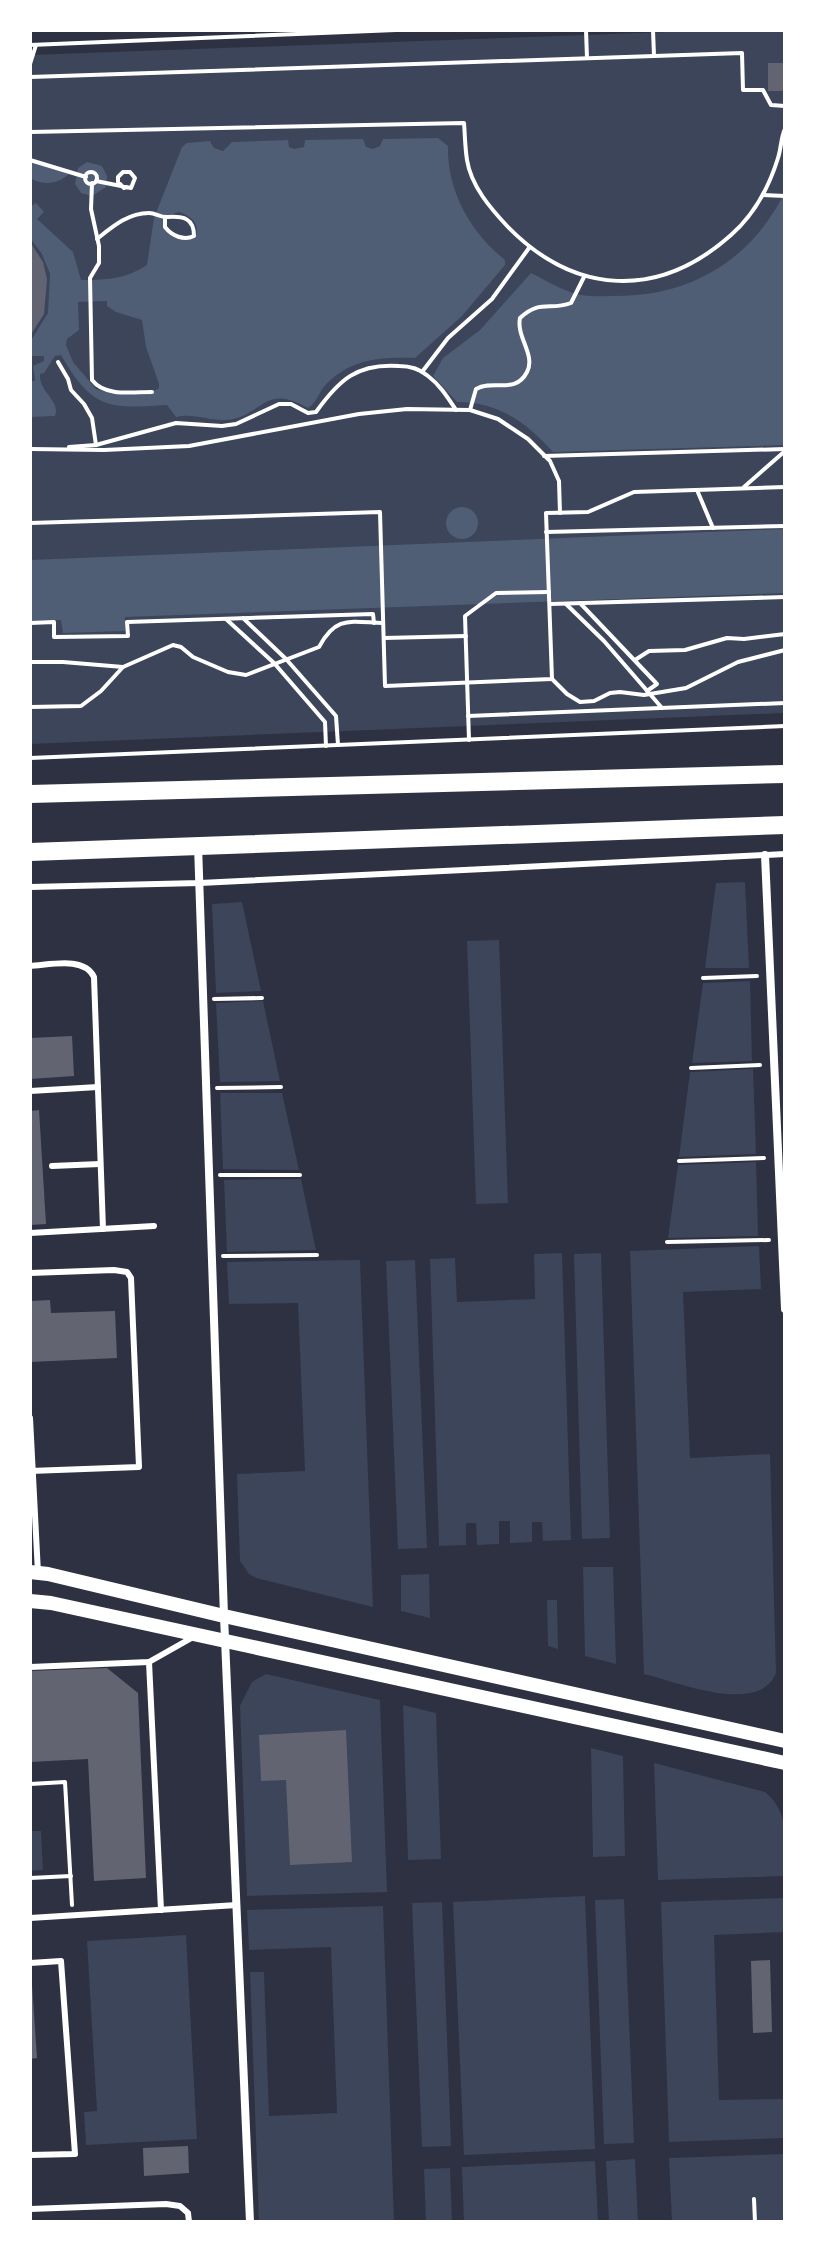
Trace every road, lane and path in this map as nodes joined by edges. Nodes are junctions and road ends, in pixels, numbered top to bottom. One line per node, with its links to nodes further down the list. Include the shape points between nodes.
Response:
1 (396, 30): 4 (path)
2 (586, 30): 6 (path)
3 (653, 30): 5 (path)
4 (33, 45): 7 (path)
5 (654, 56): 6 (path); 9 (path, via 742,53 743,90 763,90 771,105)
6 (587, 58): 8 (path)
7 (30, 64)
8 (30, 77)
9 (785, 106)
10 (785, 123): 11 (path)
11 (784, 129): 17 (path)
12 (30, 132): 21 (path, via 464,123 474,183)
13 (30, 160): 14 (path)
14 (86, 177): 15 (path); 15 (path, via 93,172)
15 (94, 182): 16 (path); 20 (path, via 92,221)
16 (124, 188): 16 (path, via 135,182 130,172 118,177)
17 (763, 195): 18 (path); 22 (path, via 732,234 689,265 641,281)
18 (782, 196)
19 (165, 218): 19 (path, via 187,218 194,236 175,236 165,227); 20 (path, via 153,213 132,216)
20 (97, 239): 25 (path, via 99,263 90,278 94,384 127,393)
21 (529, 248): 22 (path); 24 (path, via 492,299 448,338)
22 (584, 277): 27 (path, via 571,303 537,306 520,318 519,333 529,354 527,372 513,385 482,385)
23 (58, 362): 28 (path, via 92,418)
24 (422, 372): 26 (path); 28 (path, via 409,366 370,366 332,390 316,412 279,404 236,424 176,423)
25 (152, 392)
26 (456, 410): 27 (path); 30 (path, via 359,414 189,446)
27 (470, 410): 32 (path, via 498,419)
28 (96, 445): 30 (path)
29 (30, 449): 30 (path)
30 (43, 450)
31 (785, 450): 32 (path); 34 (path)
32 (544, 456): 36 (path, via 559,481)
33 (785, 487): 34 (path)
34 (743, 489): 35 (path)
35 (697, 490): 36 (path, via 634,492 588,512); 39 (path)
36 (560, 513): 40 (path, via 546,513)
37 (30, 523): 48 (path, via 380,512)
38 (785, 526): 39 (path)
39 (713, 528): 40 (path)
40 (546, 533): 41 (path)
41 (549, 591): 44 (path); 52 (path, via 496,593 465,616)
42 (785, 597): 43 (path)
43 (580, 603): 45 (path); 56 (path)
44 (550, 604): 45 (path); 60 (path)
45 (566, 604): 62 (path)
46 (243, 618): 47 (path); 50 (path, via 373,614); 55 (path)
47 (226, 619): 49 (path, via 127,622 128,636 54,637 54,622); 58 (path)
48 (383, 620): 50 (path); 53 (path)
49 (30, 623)
50 (374, 623): 55 (path, via 338,622 319,647)
51 (785, 634): 56 (path, via 727,638 676,652 649,651)
52 (466, 636): 53 (path); 61 (path)
53 (384, 638): 61 (path, via 385,686)
54 (785, 650): 62 (path, via 738,662 686,688)
55 (286, 659): 58 (path); 69 (path, via 336,716)
56 (635, 660): 62 (path, via 657,684)
57 (30, 662): 59 (path)
58 (274, 663): 59 (path, via 246,675 228,672 173,645); 70 (path, via 325,722)
59 (123, 667): 64 (path, via 81,706)
60 (552, 679): 61 (path); 62 (path, via 580,702 620,692)
61 (467, 683): 66 (path)
62 (648, 693): 65 (path)
63 (785, 703): 65 (path)
64 (30, 707)
65 (662, 708): 66 (path)
66 (468, 716): 68 (path)
67 (785, 726): 68 (path)
68 (469, 740): 69 (path)
69 (338, 745): 70 (path)
70 (326, 746): 71 (path)
71 (30, 758)
72 (785, 774): 73 (main road)
73 (30, 794)
74 (785, 825): 75 (main road)
75 (198, 845): 76 (main road); 79 (street)
76 (30, 852)
77 (785, 854): 78 (lane)
78 (765, 855): 79 (lane); 82 (street)
79 (200, 883): 80 (lane); 85 (street)
80 (30, 887)
81 (30, 966): 88 (lane, via 90,968)
82 (770, 975): 83 (path); 86 (street)
83 (703, 978)
84 (262, 998): 85 (path)
85 (204, 1000): 90 (street)
86 (774, 1065): 87 (path); 92 (street)
87 (691, 1068)
88 (98, 1087): 91 (lane); 94 (lane)
89 (281, 1087): 90 (path)
90 (207, 1088): 96 (street)
91 (30, 1091)
92 (778, 1157): 93 (path); 101 (street)
93 (679, 1161)
94 (100, 1164): 95 (lane); 99 (lane)
95 (52, 1166)
96 (210, 1175): 97 (path); 104 (street)
97 (300, 1175)
98 (154, 1226): 99 (lane)
99 (103, 1229): 100 (lane)
100 (30, 1233)
101 (782, 1239): 102 (path); 106 (street)
102 (667, 1242)
103 (317, 1255): 104 (path)
104 (212, 1256): 111 (street)
105 (30, 1273): 108 (lane, via 114,1270 131,1278 139,1467)
106 (785, 1309)
107 (30, 1418): 108 (lane)
108 (32, 1471): 109 (lane)
109 (34, 1572): 111 (street)
110 (30, 1601): 112 (street)
111 (224, 1616): 113 (street); 116 (street)
112 (197, 1635): 113 (street); 114 (lane)
113 (225, 1642): 117 (street); 121 (street)
114 (149, 1662): 115 (lane); 122 (lane)
115 (30, 1667)
116 (785, 1741)
117 (785, 1763)
118 (30, 1784): 119 (path, via 65,1782)
119 (71, 1876): 120 (path); 123 (path)
120 (30, 1878)
121 (237, 1905): 122 (lane); 130 (street)
122 (161, 1910): 123 (lane)
123 (73, 1915): 124 (lane)
124 (30, 1918)
125 (30, 1963): 126 (lane, via 61,1961 75,2154)
126 (30, 2155)
127 (754, 2199): 131 (path)
128 (30, 2209): 129 (lane, via 166,2204 180,2206)
129 (189, 2222)
130 (250, 2222)
131 (755, 2222)

